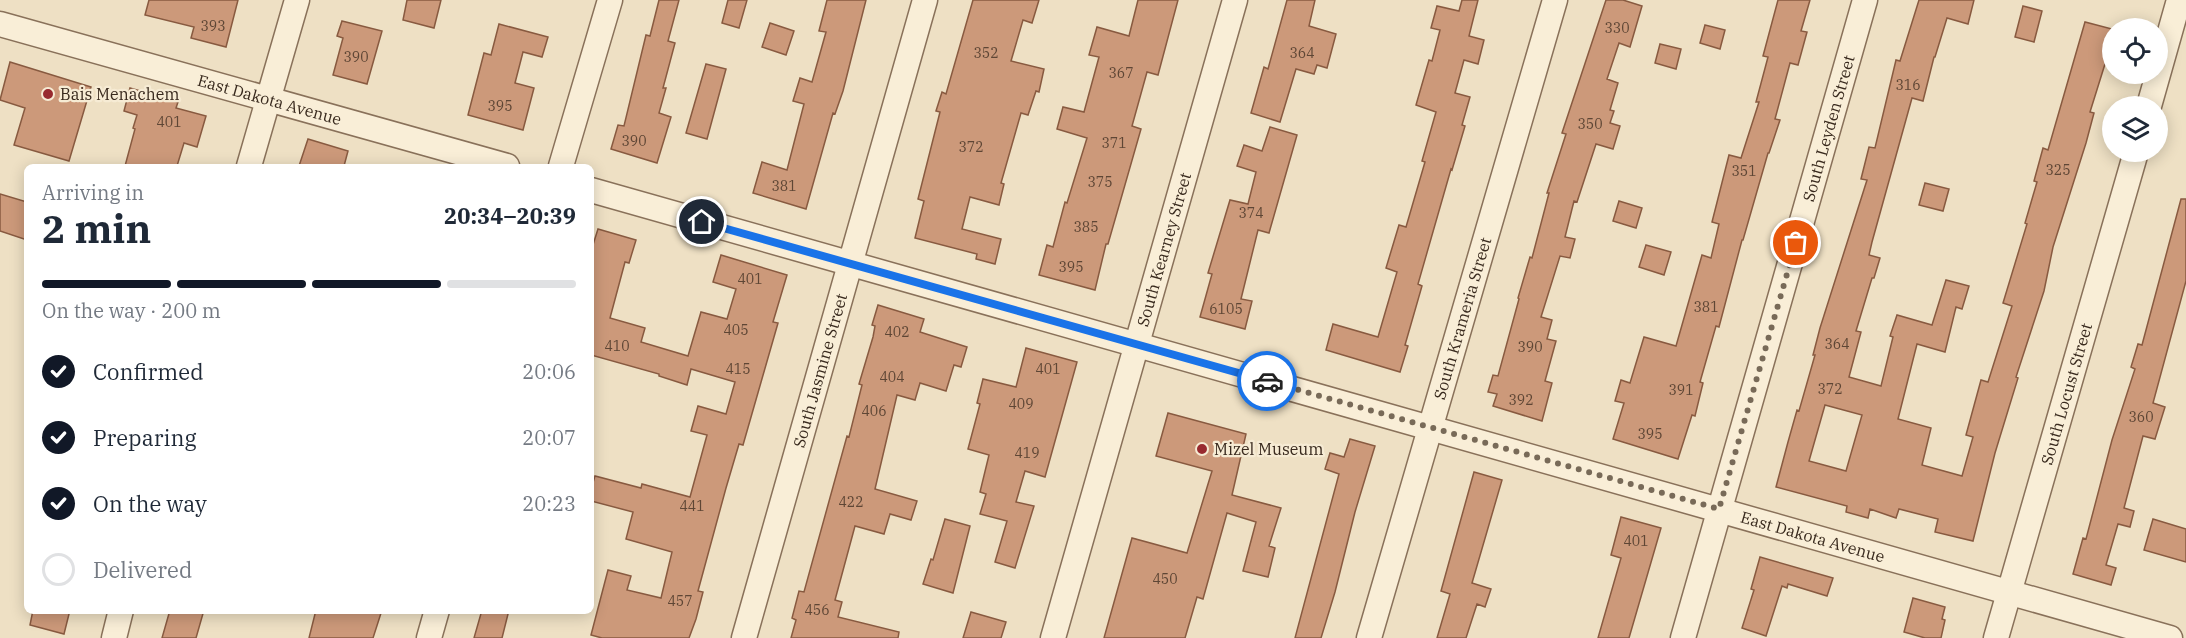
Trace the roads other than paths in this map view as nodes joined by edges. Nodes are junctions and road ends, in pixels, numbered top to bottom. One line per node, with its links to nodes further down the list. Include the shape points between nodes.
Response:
1 (297, 0): 10 (street)
2 (610, 0): 14 (street)
3 (925, 0): 16 (street, South Jasmine Street)
4 (1235, 0): 17 (street, South Kearney Street)
5 (1555, 0): 18 (street, South Krameria Street)
6 (1865, 0): 19 (street, South Leyden Street)
7 (2179, 0): 9 (street)
8 (0, 24): 10 (street, East Dakota Avenue)
9 (2152, 96)
10 (268, 99): 12 (street); 13 (street, East Dakota Avenue)
11 (2133, 162): 20 (street, South Locust Street)
12 (250, 164)
13 (500, 164)
14 (562, 164)
15 (594, 191): 16 (street, East Dakota Avenue)
16 (851, 264): 17 (street, East Dakota Avenue); 25 (street, South Jasmine Street)
17 (1137, 344): 18 (street, East Dakota Avenue); 26 (street, South Kearney Street)
18 (1430, 428): 19 (street, East Dakota Avenue); 27 (street, South Krameria Street)
19 (1719, 509): 20 (street, East Dakota Avenue); 28 (street, South Leyden Street)
20 (2009, 592): 29 (street, South Locust Street); 30 (street, East Dakota Avenue)
21 (120, 614): 23 (street)
22 (436, 614): 24 (street)
23 (114, 638)
24 (429, 638)
25 (744, 638)
26 (1053, 638)
27 (1369, 638)
28 (1683, 638)
29 (1996, 638)
30 (2170, 638)

